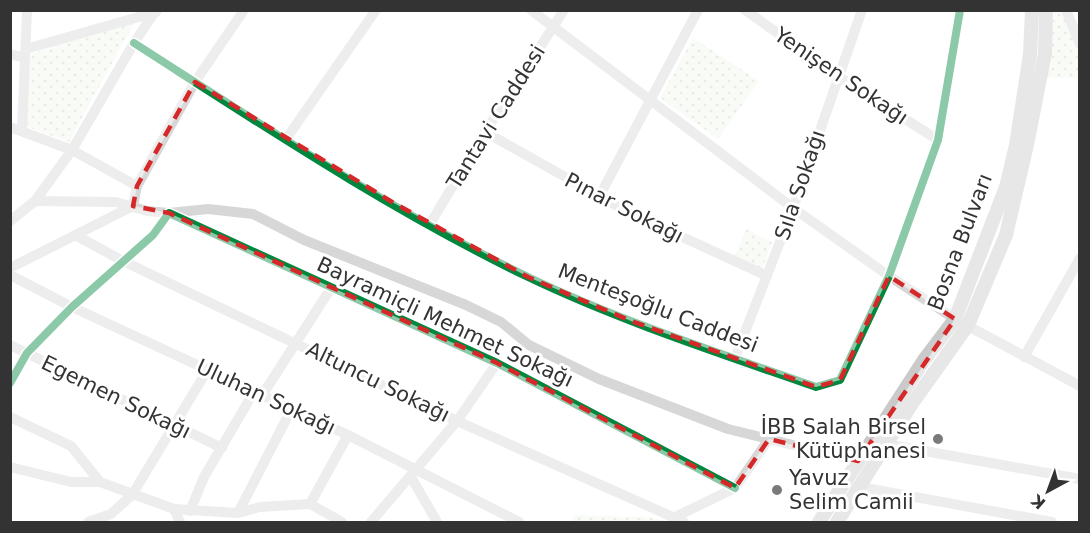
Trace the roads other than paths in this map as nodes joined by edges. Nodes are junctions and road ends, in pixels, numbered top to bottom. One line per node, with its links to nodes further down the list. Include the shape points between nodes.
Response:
1 (27, 10): 17 (street)
2 (244, 10): 20 (street)
3 (376, 10): 24 (street)
4 (531, 10): 14 (street)
5 (564, 10): 14 (street, Tantavi Caddesi)
6 (698, 10): 21 (street)
7 (745, 10): 19 (street, Yenişen Sokağı)
8 (862, 10): 19 (street, Sıla Sokağı)
9 (960, 10): 25 (street, Menteşoğlu Caddesi)
10 (1032, 10): 44 (main road, Bosna Bulvarı, via 1030,54 1016,145)
11 (1046, 10): 44 (main road, Bosna Bulvarı, via 1045,53 1006,235)
12 (1066, 10): 16 (street)
13 (156, 11): 15 (street); 17 (street)
14 (552, 29): 21 (street); 23 (street, Tantavi Caddesi)
15 (134, 43): 20 (street, Menteşoğlu Caddesi); 26 (street)
16 (1080, 44)
17 (25, 53): 18 (street); 22 (street)
18 (10, 54)
19 (838, 76): 25 (street, Yenişen Sokağı); 31 (street, Sıla Sokağı)
20 (195, 82): 24 (street, Menteşoğlu Caddesi); 27 (street)
21 (650, 101): 28 (street); 31 (street)
22 (16, 128): 26 (street)
23 (485, 132): 28 (street, Pınar Sokağı); 34 (street, Tantavi Caddesi)
24 (286, 139): 34 (street, Menteşoğlu Caddesi)
25 (938, 140): 41 (street, Menteşoğlu Caddesi)
26 (72, 150): 27 (street); 29 (street)
27 (137, 186): 30 (street)
28 (599, 197): 40 (street, Pınar Sokağı)
29 (35, 201): 30 (street, via 116,202); 33 (street)
30 (133, 206): 32 (street); 35 (street)
31 (793, 208): 40 (street, Sıla Sokağı); 41 (street)
32 (169, 213): 37 (street, via 153,235); 42 (street, Bayramiçli Mehmet Sokağı); 60 (street, via 208,209 252,214 304,240 466,304 501,322 529,345 598,379 728,429)
33 (10, 221)
34 (430, 224): 49 (street, Menteşoğlu Caddesi, via 528,277 631,321)
35 (75, 234): 37 (street, Altuncu Sokağı); 38 (street)
36 (1080, 258): 48 (street)
37 (123, 261): 43 (street); 45 (street, Altuncu Sokağı)
38 (10, 268)
39 (10, 275): 43 (street, Uluhan Sokağı)
40 (767, 276): 49 (street, Sıla Sokağı)
41 (889, 276): 44 (street); 49 (street, Menteşoğlu Caddesi, via 840,380 816,387)
42 (331, 288): 45 (street); 50 (street, Bayramiçli Mehmet Sokağı)
43 (72, 307): 47 (street); 51 (street, Uluhan Sokağı)
44 (961, 322): 48 (street); 61 (main road, Bosna Bulvarı); 63 (main road, Bosna Bulvarı, via 924,360)
45 (296, 342): 54 (street); 57 (street, Altuncu Sokağı)
46 (10, 345): 47 (street, Egemen Sokağı)
47 (27, 353): 52 (street); 58 (street, Egemen Sokağı)
48 (1024, 357): 53 (street)
49 (735, 358)
50 (497, 363): 57 (street); 69 (street, Bayramiçli Mehmet Sokağı)
51 (208, 369): 54 (street, Uluhan Sokağı); 58 (street)
52 (10, 383)
53 (1080, 386)
54 (259, 392): 55 (street, Uluhan Sokağı); 62 (street)
55 (291, 410): 59 (street, Uluhan Sokağı); 74 (street)
56 (10, 417): 67 (street, via 71,446)
57 (457, 421): 65 (street); 76 (street, Altuncu Sokağı)
58 (173, 425): 62 (street, Egemen Sokağı); 70 (street)
59 (348, 435): 65 (street, Uluhan Sokağı); 71 (street)
60 (769, 440): 63 (street); 69 (street)
61 (886, 444): 66 (street); 68 (main road, Bosna Bulvarı)
62 (222, 448): 73 (street)
63 (858, 461): 84 (main road, Bosna Bulvarı)
64 (12, 470): 67 (street, via 70,482)
65 (414, 474): 80 (street); 81 (street); 82 (street, Uluhan Sokağı)
66 (1080, 479)
67 (100, 482): 70 (street)
68 (860, 487): 85 (main road, Bosna Bulvarı); 86 (street)
69 (735, 488): 76 (street)
70 (132, 495): 72 (street); 75 (street)
71 (310, 504): 74 (street, via 260,507); 79 (street)
72 (174, 509): 73 (street); 78 (street)
73 (190, 511): 74 (street)
74 (238, 513)
75 (112, 518): 77 (street)
76 (673, 518): 83 (street, Altuncu Sokağı)
77 (88, 522)
78 (180, 522)
79 (342, 522)
80 (370, 522)
81 (437, 522)
82 (519, 522)
83 (684, 522)
84 (819, 522)
85 (837, 522)
86 (1052, 522)

